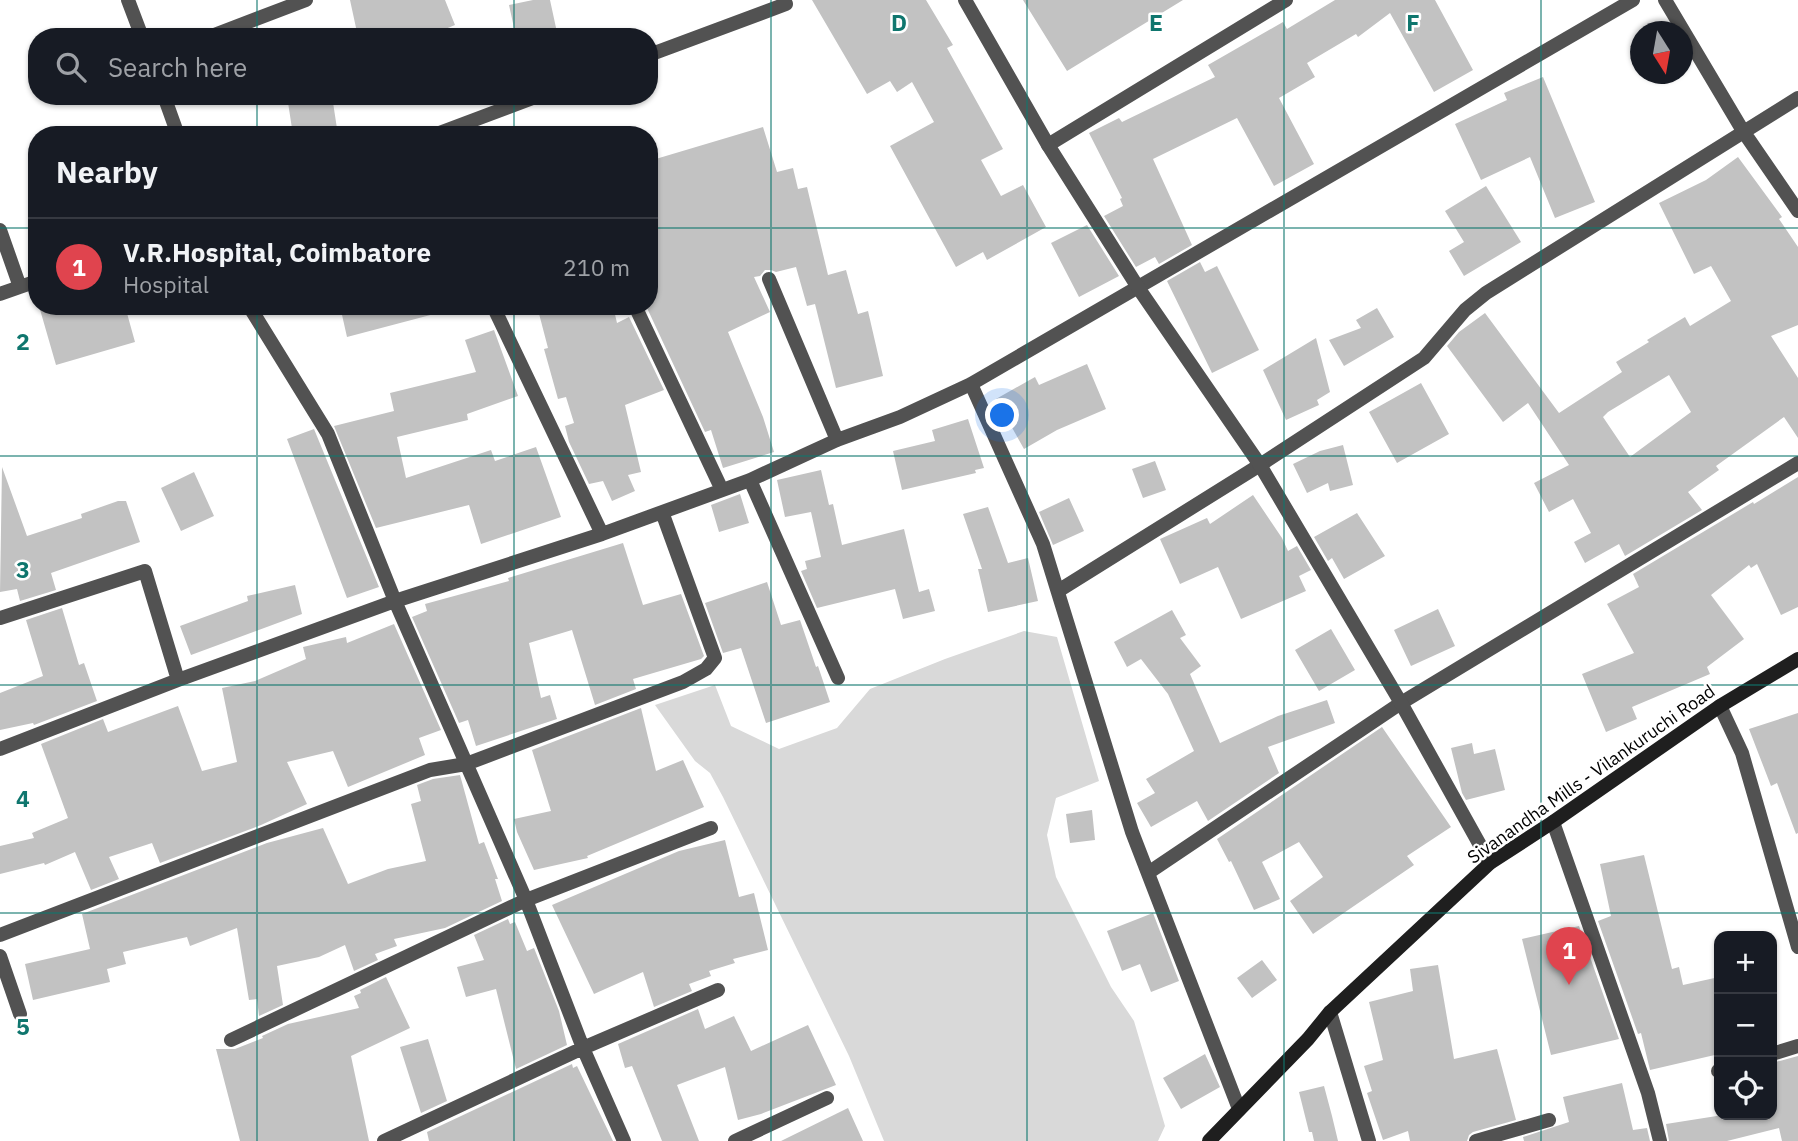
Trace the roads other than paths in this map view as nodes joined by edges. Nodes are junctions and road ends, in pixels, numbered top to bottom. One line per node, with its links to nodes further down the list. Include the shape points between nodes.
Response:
1 (128, 0): 8 (street)
2 (306, 0): 9 (street)
3 (784, 0): 10 (street, via 786,5)
4 (965, 0): 17 (street)
5 (1286, 0): 17 (street)
6 (1633, 0): 23 (street)
7 (1665, 0): 16 (street)
8 (139, 28)
9 (233, 28)
10 (658, 52)
11 (1798, 98): 16 (street)
12 (167, 105): 14 (street)
13 (514, 105): 15 (street)
14 (175, 126)
15 (458, 126)
16 (1744, 131): 18 (street); 31 (street, via 1486,293 1424,358)
17 (1048, 145): 23 (street)
18 (1798, 211)
19 (0, 230): 22 (street)
20 (769, 279): 29 (street)
21 (28, 284): 22 (street)
22 (20, 287): 24 (street)
23 (1139, 289): 28 (street); 31 (street)
24 (0, 294)
25 (255, 315): 37 (street, via 328,434)
26 (496, 315): 35 (street)
27 (639, 315): 33 (street)
28 (971, 384): 29 (street, via 900,418); 36 (street, via 1043,544)
29 (837, 440): 32 (street)
30 (1798, 463): 42 (street)
31 (1260, 465): 36 (street); 42 (street)
32 (750, 480): 33 (street); 40 (street)
33 (722, 491): 34 (street)
34 (662, 512): 35 (street); 45 (street, via 715,658 683,682)
35 (602, 534): 37 (street)
36 (1058, 591): 49 (street)
37 (395, 601): 41 (street); 45 (street)
38 (0, 618): 41 (street, via 145,571)
39 (1798, 659): 43 (main road, Sivanandha Mills - Vilankuruchi Road)
40 (838, 678)
41 (178, 680): 44 (street)
42 (1401, 703): 48 (street); 49 (street)
43 (1720, 706): 46 (main road, Sivanandha Mills - Vilankuruchi Road); 52 (street, via 1742,753)
44 (0, 749)
45 (466, 764): 50 (street); 51 (street, via 429,770)
46 (1553, 822): 48 (main road, Sivanandha Mills - Vilankuruchi Road); 70 (street, via 1648,1093)
47 (711, 828): 50 (street)
48 (1490, 863): 55 (main road, Sivanandha Mills - Vilankuruchi Road)
49 (1148, 873): 62 (street)
50 (526, 900): 57 (street); 59 (street)
51 (0, 935)
52 (1798, 947)
53 (0, 956): 56 (street)
54 (718, 990): 59 (street)
55 (1330, 1012): 62 (main road, Sivanandha Mills - Vilankuruchi Road); 68 (street)
56 (20, 1014)
57 (232, 1040)
58 (1798, 1046): 60 (street)
59 (583, 1048): 64 (street); 65 (street)
60 (1777, 1052)
61 (827, 1098): 66 (street)
62 (1240, 1109): 67 (main road, Sivanandha Mills - Vilankuruchi Road)
63 (1549, 1120): 69 (street)
64 (384, 1141)
65 (624, 1141)
66 (735, 1141)
67 (1209, 1141)
68 (1369, 1141)
69 (1476, 1141)
70 (1660, 1141)

